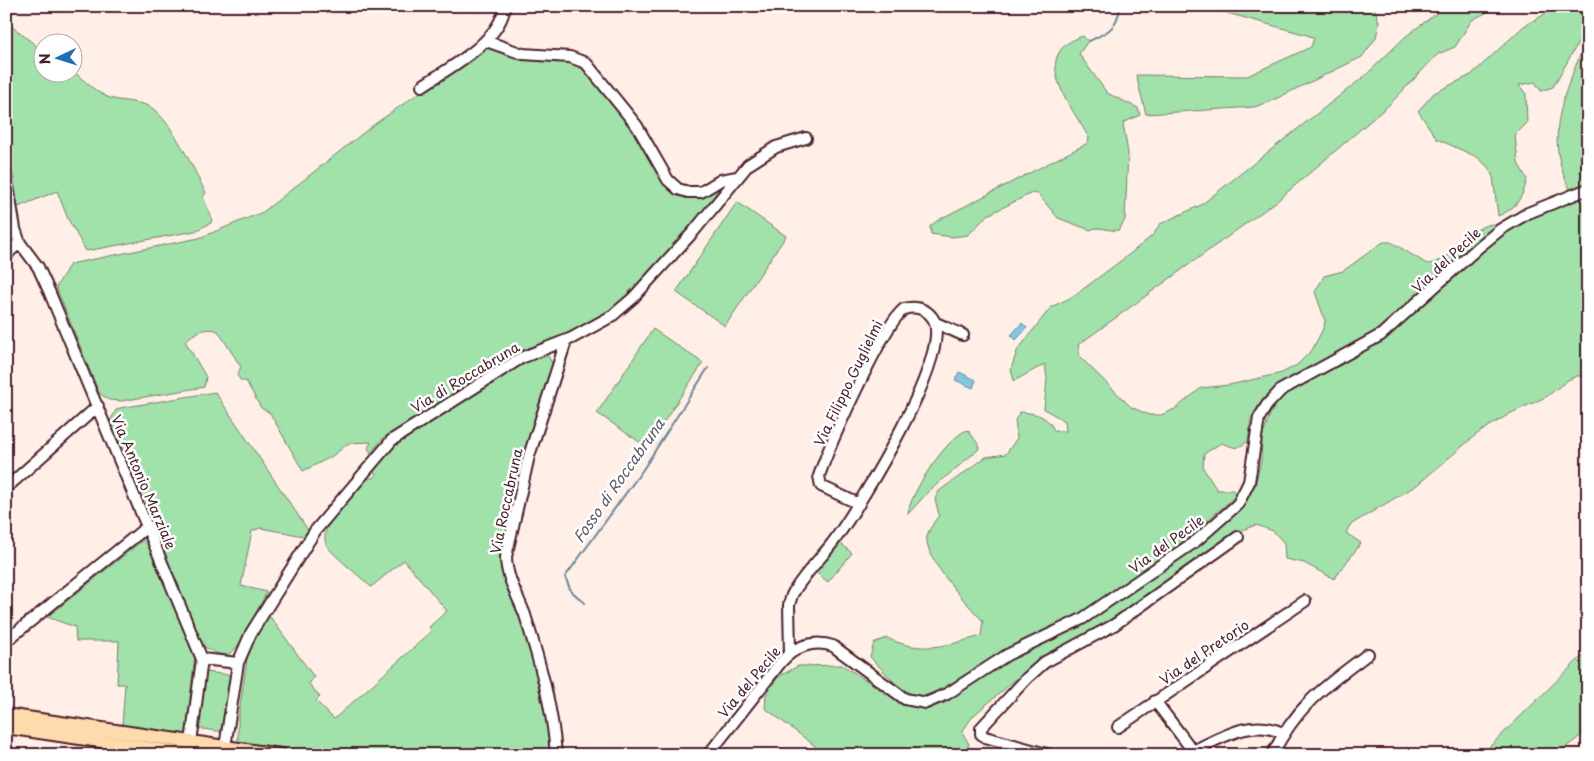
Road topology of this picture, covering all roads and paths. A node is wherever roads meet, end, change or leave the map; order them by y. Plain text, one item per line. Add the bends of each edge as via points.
1 (505, 6) edge
2 (486, 41) junction
3 (422, 86) dead end
4 (806, 138) dead end
5 (6, 174) edge
6 (737, 177) junction
7 (1588, 189) edge
8 (20, 243) junction
9 (6, 257) edge
10 (936, 323) junction
11 (963, 335) dead end
12 (566, 341) junction
13 (98, 406) junction
14 (6, 488) edge
15 (859, 504) junction
16 (148, 526) junction
17 (1238, 537) dead end
18 (1305, 601) dead end
19 (6, 642) edge
20 (790, 653) junction
21 (1368, 654) dead end
22 (202, 659) junction
23 (238, 662) junction
24 (1155, 701) junction
25 (6, 715) edge
26 (6, 726) edge
27 (1118, 727) dead end
28 (1283, 733) junction
29 (225, 747) junction
30 (193, 748) edge
31 (1189, 753) edge
32 (280, 755) edge
33 (556, 755) edge
34 (708, 755) edge
35 (1050, 755) edge
36 (1272, 755) edge

1 - 2 street via 501,20
2 - 3 street
2 - 6 street via 523,54 570,58 586,63 637,126 668,180 678,189 701,192 721,180
4 - 6 street, Via di Roccabruna via 766,152
5 - 8 street
6 - 12 street, Via di Roccabruna via 694,231 633,298 608,319
7 - 20 street, Via del Pecile via 1537,209 1501,229 1381,335 1278,393 1260,418 1249,482 1238,504 1196,541 1082,619 1002,658 947,694 922,703 901,696 829,645 808,644
8 - 9 street
8 - 13 street, Via Antonio Marziale via 38,267
10 - 11 street
10 - 15 street via 936,344 924,380
10 - 15 street, Via Filippo Guglielmi via 921,308 906,308 898,314 857,390 827,456 819,476 820,484
12 - 23 street, Via di Roccabruna via 521,358 392,440 308,541 254,628
12 - 33 street, Via Roccabruna via 528,460 506,560 544,682
13 - 14 street
13 - 16 street, Via Antonio Marziale
15 - 20 street via 792,595 789,607
16 - 19 street
16 - 22 street, Via Antonio Marziale
17 - 35 street via 1114,625 1045,662 984,723 981,732 985,737
18 - 24 street, Via del Pretorio
20 - 34 street, Via del Pecile
21 - 28 street via 1311,698
22 - 23 street
22 - 30 street, Via Antonio Marziale
23 - 29 street, Via di Roccabruna
24 - 27 street, Via del Pretorio
24 - 31 street
25 - 30 main road
26 - 30 main road
28 - 31 street via 1266,727 1252,727
28 - 36 street
29 - 30 main road
29 - 32 main road

